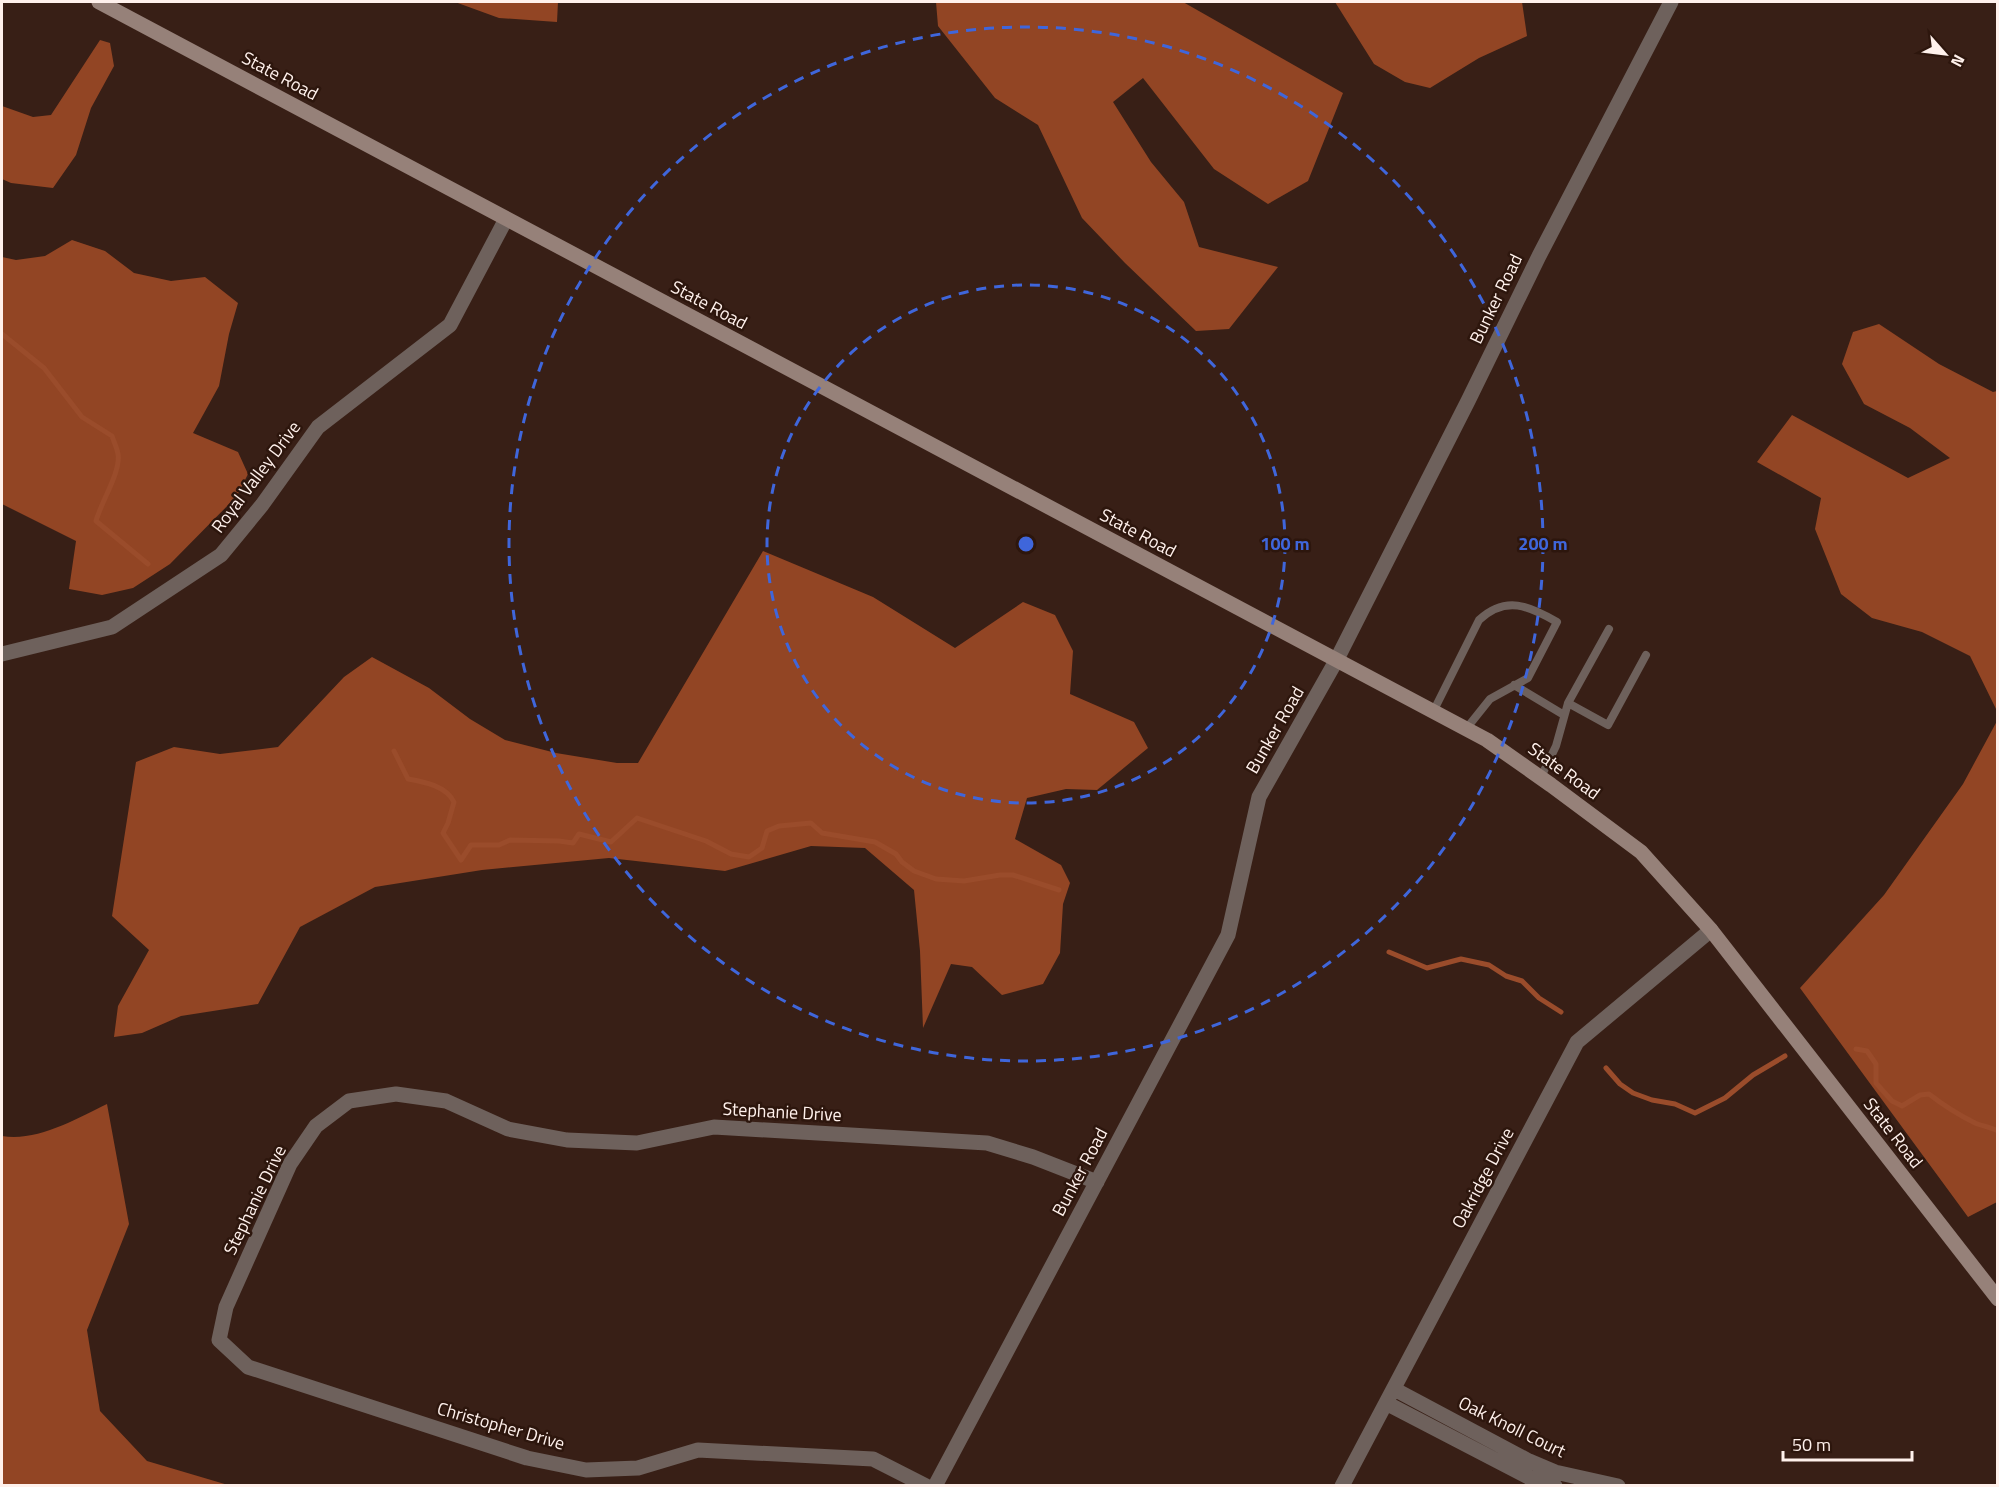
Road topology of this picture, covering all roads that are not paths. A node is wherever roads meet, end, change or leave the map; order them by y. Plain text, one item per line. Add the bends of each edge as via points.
1 (99, 2) edge
2 (1671, 2) edge
3 (506, 219) junction
4 (1609, 629) dead end
5 (2, 654) edge
6 (1646, 655) dead end
7 (1336, 661) junction
8 (1514, 685) junction
9 (1568, 703) junction
10 (1433, 712) junction
11 (1564, 715) junction
12 (1466, 729) junction
13 (1541, 777) junction
14 (1711, 930) junction
15 (1097, 1182) junction
16 (1998, 1299) edge
17 (219, 1340) joint
18 (1394, 1389) junction
19 (1386, 1403) junction
20 (926, 1485) edge
21 (935, 1485) edge
22 (1342, 1485) edge
23 (1555, 1485) edge
24 (1618, 1485) edge

1 - 3 main road, State Road
2 - 7 street, Bunker Road via 1539,255
3 - 5 street, Royal Valley Drive via 450,325 318,427 221,555 112,627
3 - 7 main road, State Road
4 - 9 lane
6 - 9 lane via 1608,725
7 - 10 main road, State Road
7 - 15 street, Bunker Road via 1259,797 1228,935
8 - 10 lane via 1528,678 1557,622 1517,604 1491,609 1479,620
8 - 11 lane
8 - 12 lane via 1490,699
9 - 11 lane
10 - 12 main road, State Road
11 - 13 lane via 1556,746
12 - 13 main road, State Road
13 - 14 main road, State Road via 1641,852
14 - 16 main road, State Road
14 - 18 street, Oakridge Drive via 1577,1042
15 - 17 street, Stephanie Drive via 987,1143 714,1127 637,1143 567,1140 508,1129 446,1101 396,1094 349,1101 316,1126 290,1164 226,1307
15 - 21 street, Bunker Road
17 - 20 street, Christopher Drive via 248,1367 526,1458 586,1470 638,1468 699,1450 873,1459
18 - 19 street, Oakridge Drive
18 - 24 street, Oak Knoll Court via 1529,1461 1555,1472
19 - 22 street, Oakridge Drive
19 - 23 street, Oak Knoll Court via 1530,1478

